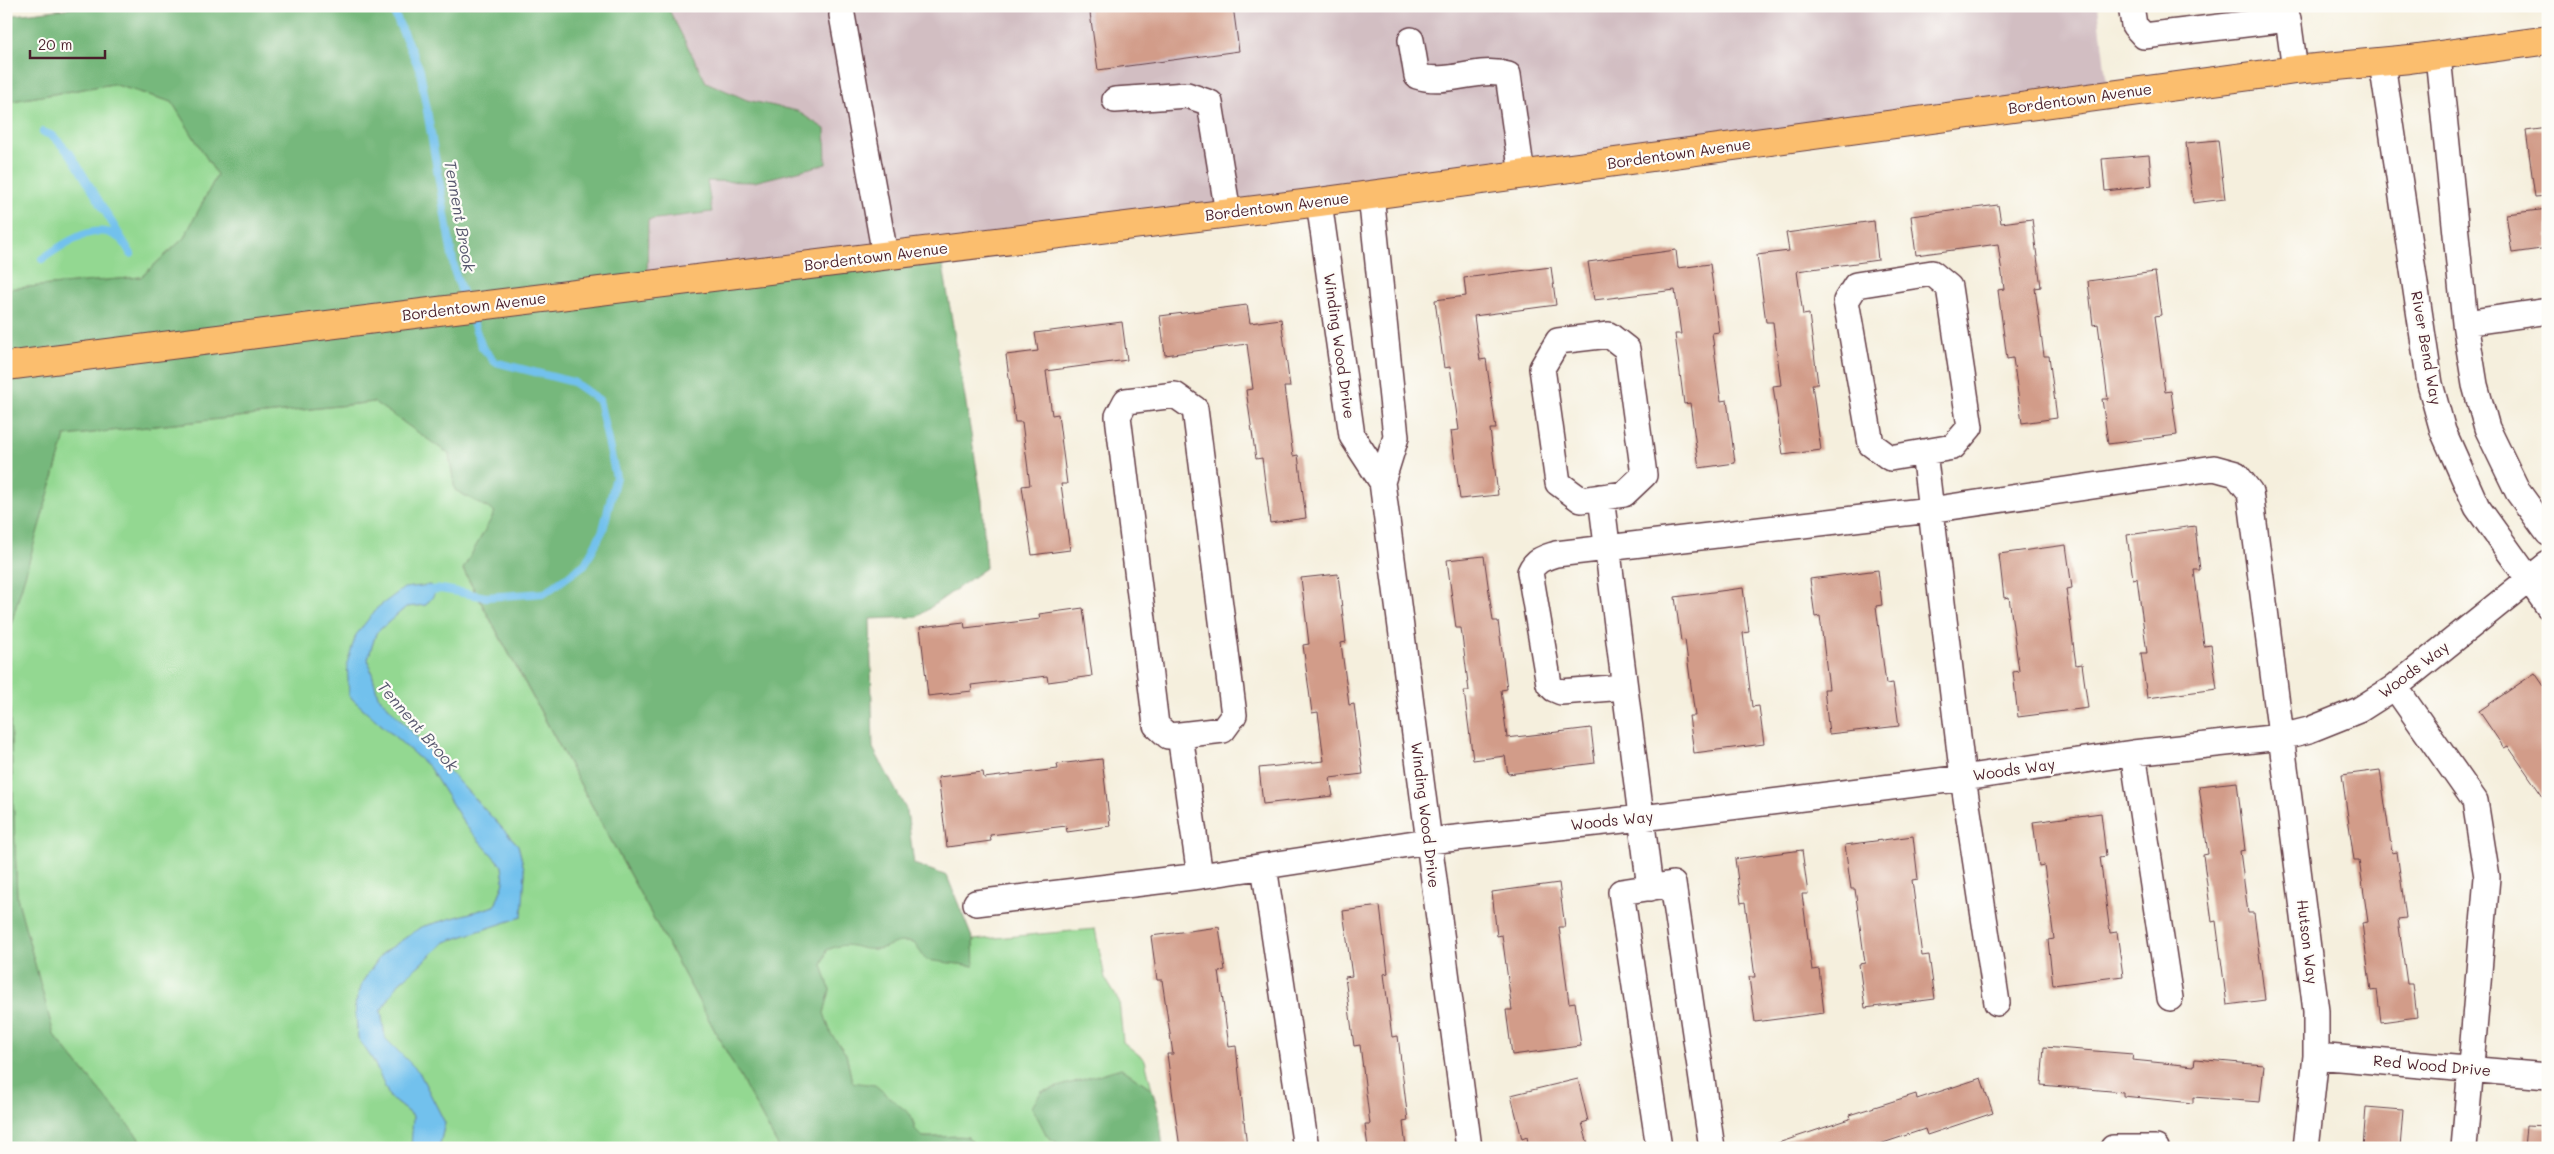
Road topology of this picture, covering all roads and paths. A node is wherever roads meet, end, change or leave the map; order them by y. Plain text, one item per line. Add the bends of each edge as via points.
1 (2131, 6) edge
2 (2292, 13) edge
3 (842, 15) dead end
4 (1411, 40) dead end
5 (2548, 40) edge
6 (2438, 56) junction
7 (2382, 63) junction
8 (2295, 70) junction
9 (1115, 100) dead end
10 (1522, 175) junction
11 (1371, 195) junction
12 (1319, 202) junction
13 (1228, 213) junction
14 (885, 255) junction
15 (2548, 312) edge
16 (2465, 323) junction
17 (6, 366) edge
18 (1924, 452) junction
19 (1382, 482) junction
20 (1601, 497) junction
21 (1930, 510) junction
22 (2548, 532) edge
23 (1607, 548) junction
24 (2548, 564) edge
25 (2528, 580) junction
26 (2548, 606) edge
27 (1624, 687) junction
28 (2396, 687) junction
29 (1180, 735) junction
30 (2281, 737) junction
31 (2133, 753) junction
32 (1963, 778) junction
33 (1642, 818) junction
34 (1428, 841) junction
35 (1264, 866) junction
36 (1200, 876) junction
37 (1650, 888) junction
38 (976, 904) dead end
39 (2170, 998) dead end
40 (1998, 1003) dead end
41 (2316, 1056) junction
42 (2472, 1069) junction
43 (2548, 1076) edge
44 (1306, 1148) edge
45 (1469, 1148) edge
46 (1658, 1148) edge
47 (1712, 1148) edge
48 (2113, 1148) edge
49 (2156, 1148) edge
50 (2306, 1148) edge
51 (2464, 1148) edge

1 - 2 street via 2134,26 2144,36
2 - 8 street
3 - 14 street
4 - 10 street via 1417,76 1432,80 1495,71 1508,75
5 - 6 main road, Bordentown Avenue
6 - 7 main road, Bordentown Avenue
6 - 16 street
7 - 8 main road, Bordentown Avenue
7 - 25 street, River Bend Way via 2430,384 2443,432 2477,507
8 - 10 main road, Bordentown Avenue
9 - 13 street via 1187,95 1210,103
10 - 11 main road, Bordentown Avenue
11 - 12 main road, Bordentown Avenue
11 - 19 street, Winding Wood Drive via 1396,437
12 - 13 main road, Bordentown Avenue
12 - 19 street, Winding Wood Drive via 1352,436
13 - 14 main road, Bordentown Avenue
14 - 17 main road, Bordentown Avenue
15 - 16 street
16 - 22 street via 2475,385 2487,428 2518,492
18 - 18 street via 1953,448 1970,427 1949,287 1932,273 1856,285 1846,301 1870,444 1890,458
18 - 21 street
19 - 34 street, Winding Wood Drive
20 - 20 street via 1624,494 1644,475 1627,349 1609,335 1558,341 1542,368 1558,483 1581,500
20 - 23 street
21 - 23 street, Hutson Way
21 - 30 street, Hutson Way via 2214,468 2236,474 2250,492
21 - 32 street
23 - 27 street
23 - 27 street, Hutson Way via 1556,554 1540,559 1530,572 1549,684 1561,692
24 - 25 street, Woods Way
25 - 26 street, River Bend Way
25 - 28 street, Woods Way
27 - 33 street
28 - 30 street, Woods Way via 2359,710 2309,730
28 - 42 street via 2475,801 2487,877
29 - 29 street via 1168,736 1156,726 1118,416 1126,401 1175,395 1195,409 1234,715 1223,730
29 - 36 street
30 - 31 street, Woods Way
30 - 41 street, Hutson Way via 2316,1010
31 - 32 street, Woods Way
31 - 39 street
32 - 33 street, Woods Way
32 - 40 street
33 - 34 street, Woods Way
33 - 37 street
34 - 35 street, Woods Way
34 - 45 street, Winding Wood Drive
35 - 36 street, Woods Way
35 - 44 street
36 - 38 street, Woods Way
37 - 46 street via 1621,892
37 - 47 street via 1673,884
41 - 42 street, Red Wood Drive
41 - 50 street, Hutson Way
42 - 43 street, Red Wood Drive
42 - 51 street
48 - 49 street

